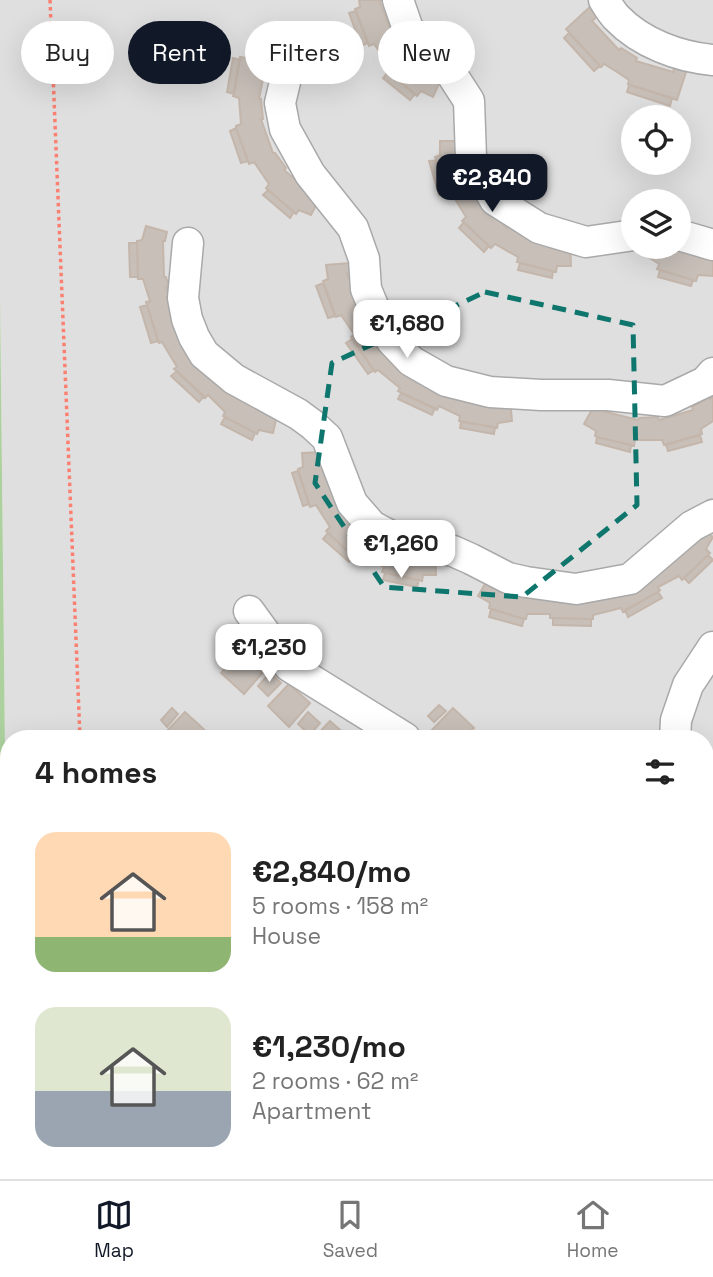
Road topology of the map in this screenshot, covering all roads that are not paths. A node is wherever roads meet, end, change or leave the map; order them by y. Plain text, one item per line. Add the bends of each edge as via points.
1 (398, 0) edge
2 (604, 0) edge
3 (713, 60) edge
4 (285, 84) edge
5 (621, 236) edge
6 (691, 239) edge
7 (188, 243) dead end
8 (713, 245) edge
9 (713, 373) edge
10 (713, 515) edge
11 (249, 611) dead end
12 (713, 647) edge
13 (392, 730) edge
14 (675, 730) edge

1 - 5 street via 408,29 449,71 469,101 471,158 495,200 539,228 586,242
2 - 3 street via 636,34 663,48
4 - 9 street via 280,103 285,129 310,174 354,228 364,259 366,289 376,313 391,341 411,361 446,380 490,392 665,401 705,382
6 - 8 street
7 - 10 street via 183,298 191,328 205,354 234,379 298,414 327,438 352,503 372,526 387,534 453,551 508,578 576,589 630,579 692,526
11 - 13 street via 289,666
12 - 14 street via 688,685

